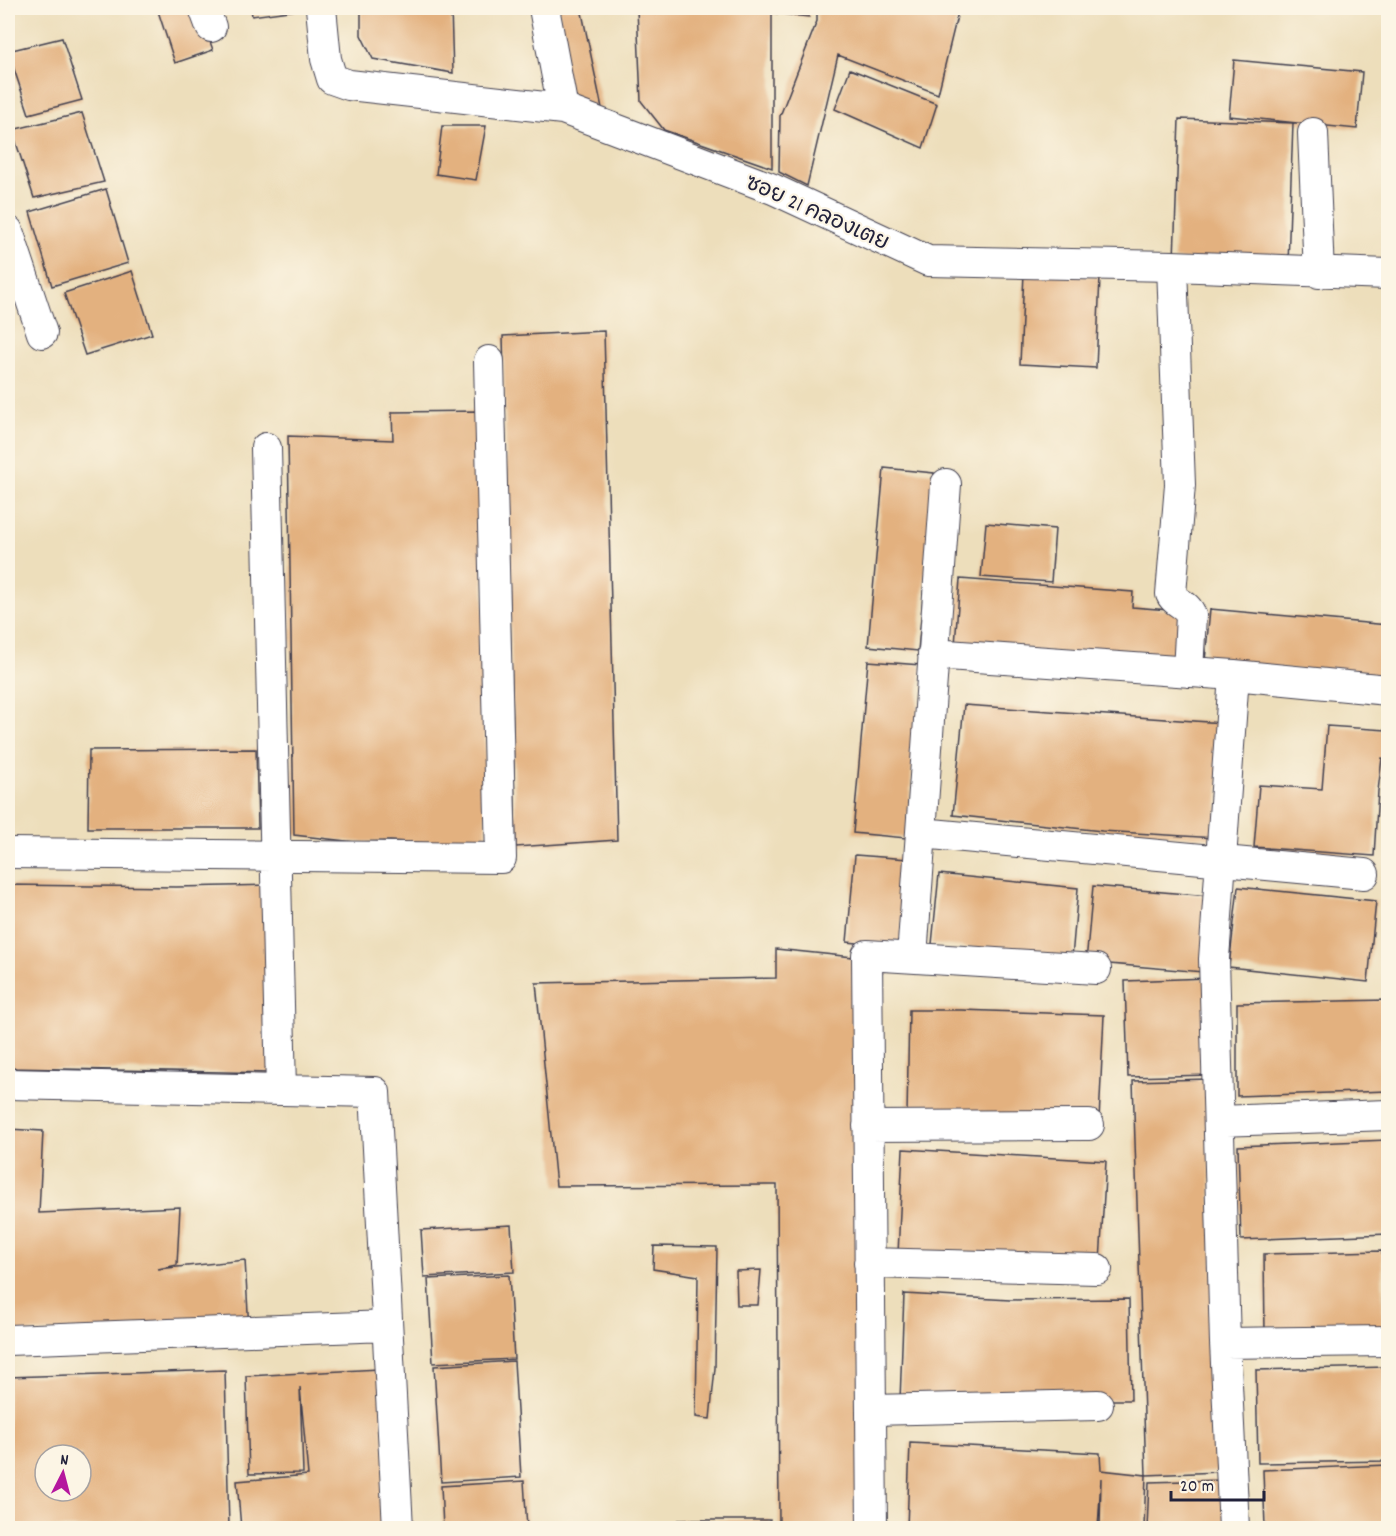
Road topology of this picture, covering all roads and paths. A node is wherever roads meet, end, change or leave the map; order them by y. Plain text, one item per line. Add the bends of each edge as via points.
1 (321, 8) edge
2 (544, 8) edge
3 (563, 109) junction
4 (1313, 133) dead end
5 (8, 231) edge
6 (1172, 266) junction
7 (1319, 273) junction
8 (1389, 274) edge
9 (42, 333) dead end
10 (489, 361) dead end
11 (266, 447) dead end
12 (946, 484) dead end
13 (933, 654) junction
14 (1188, 672) junction
15 (1234, 675) junction
16 (1389, 690) edge
17 (921, 832) junction
18 (8, 853) edge
19 (276, 856) junction
20 (1221, 861) junction
21 (1364, 874) dead end
22 (912, 957) junction
23 (1096, 969) dead end
24 (8, 1084) edge
25 (281, 1090) junction
26 (1389, 1115) edge
27 (1219, 1121) junction
28 (1089, 1125) dead end
29 (868, 1126) junction
30 (869, 1263) junction
31 (1098, 1269) dead end
32 (387, 1326) junction
33 (8, 1340) edge
34 (1389, 1341) edge
35 (1225, 1343) junction
36 (1098, 1405) dead end
37 (871, 1410) junction
38 (398, 1528) edge
39 (872, 1528) edge
40 (1234, 1528) edge

1 - 3 street, ซอย 21 คลองเตย via 332,78 349,86
2 - 3 street
3 - 6 street, ซอย 21 คลองเตย via 773,189 928,261
4 - 7 street
5 - 9 street
6 - 7 street, ซอย 21 คลองเตย
6 - 14 street via 1180,485 1171,594 1189,608 1191,615
7 - 8 street, ซอย 21 คลองเตย
10 - 19 street via 501,858
11 - 19 street
12 - 13 street
13 - 14 street
13 - 17 street
14 - 15 street
15 - 16 street
15 - 20 street
17 - 20 street
17 - 22 street
18 - 19 street
19 - 25 street
20 - 21 street
20 - 27 street via 1214,959
22 - 23 street
22 - 29 street via 867,955
24 - 25 street
25 - 32 street via 375,1092
26 - 27 street
27 - 35 street
28 - 29 street
29 - 30 street
30 - 31 street
30 - 37 street
32 - 33 street
32 - 38 street
34 - 35 street
35 - 40 street
36 - 37 street
37 - 39 street

